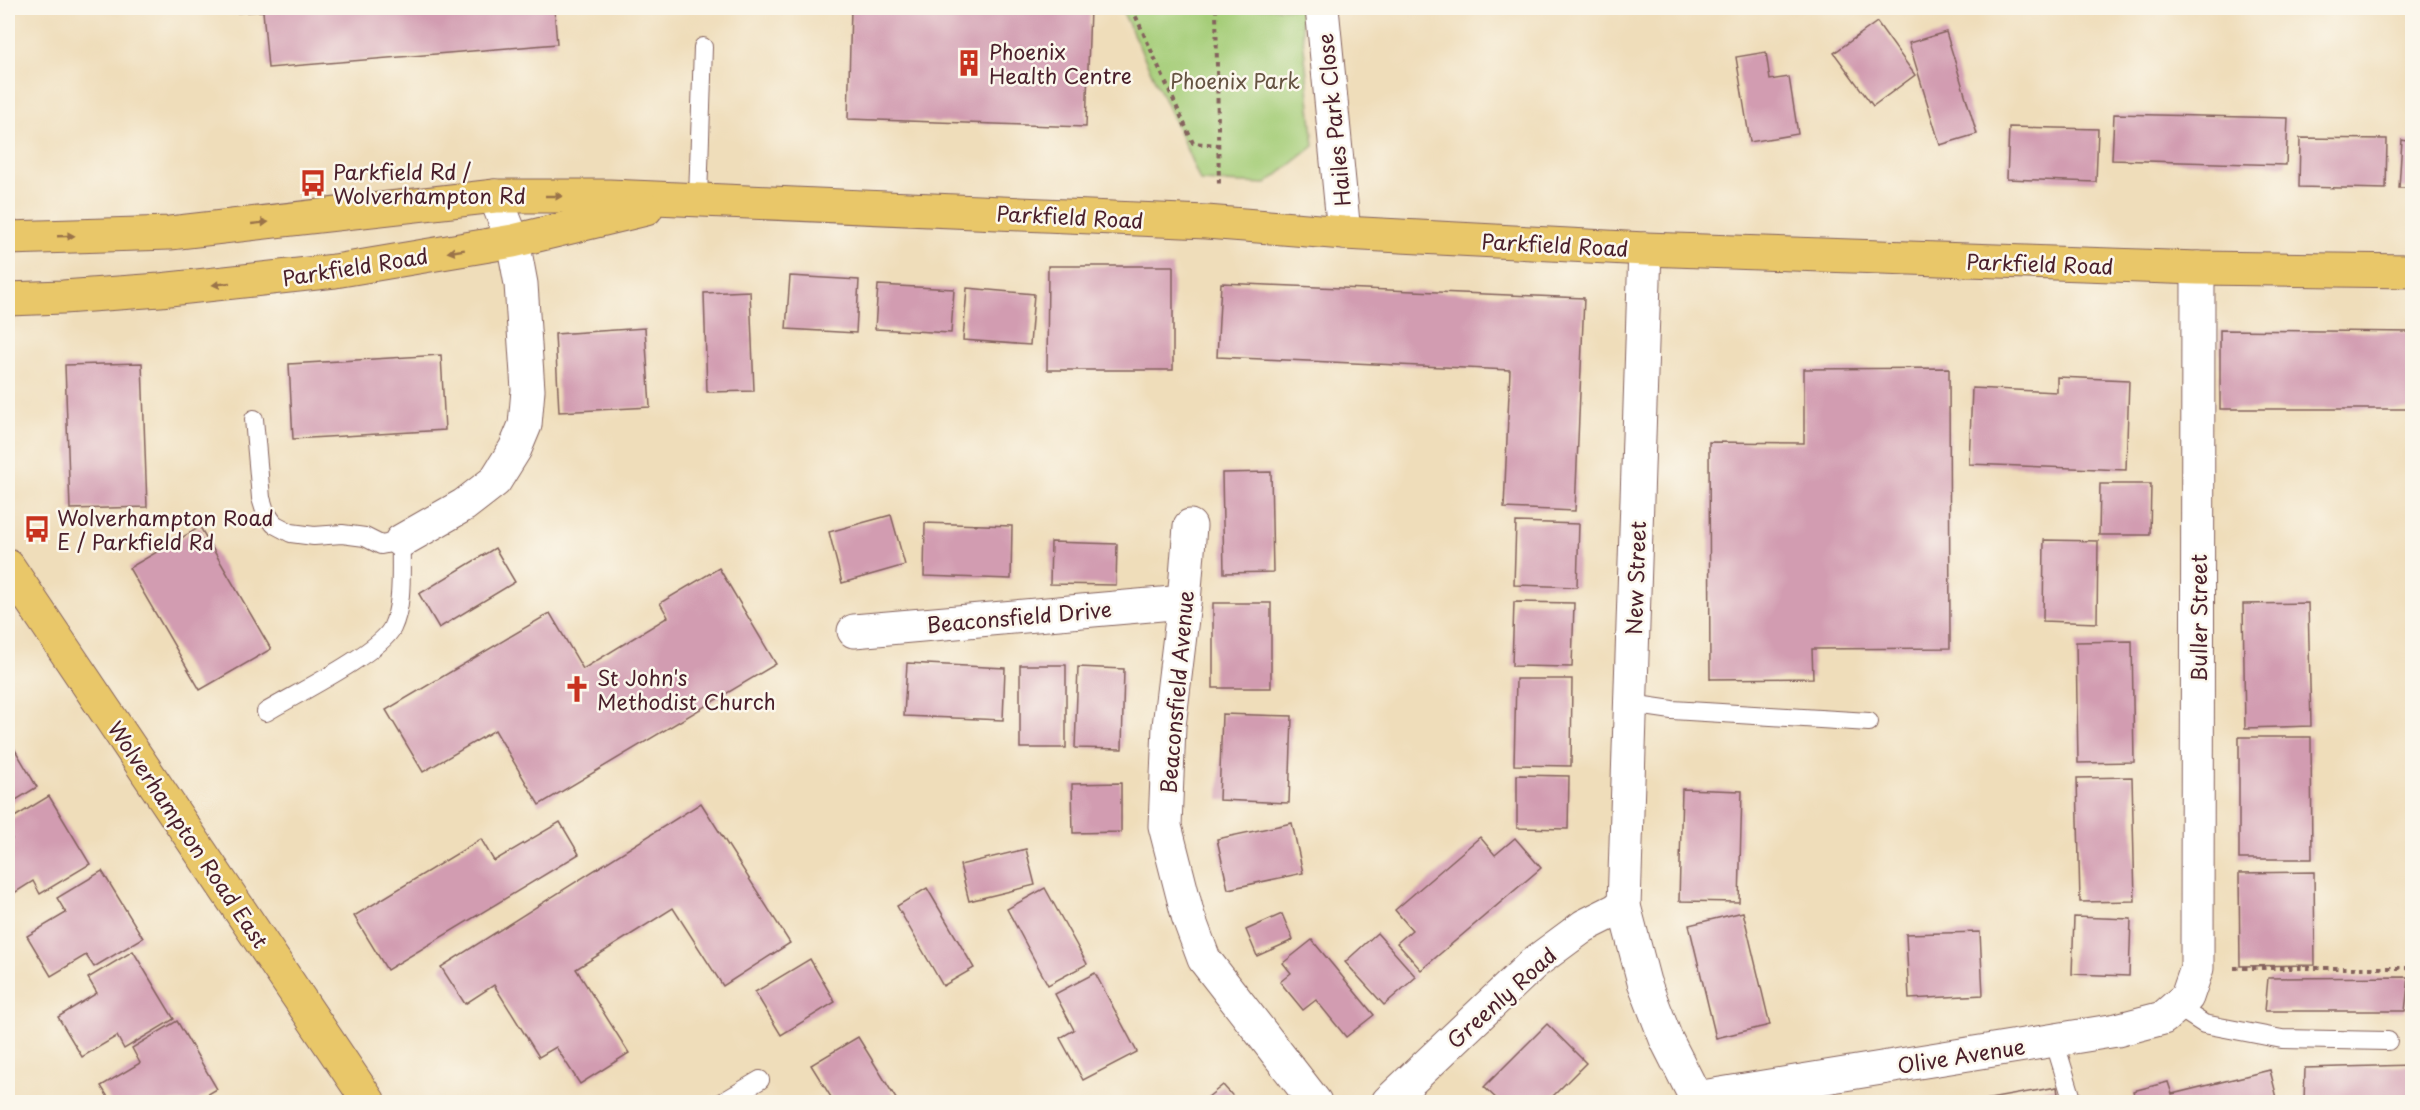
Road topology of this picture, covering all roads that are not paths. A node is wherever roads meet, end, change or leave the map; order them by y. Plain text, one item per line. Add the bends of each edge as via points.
1 (1322, 8) edge
2 (703, 47) dead end
3 (495, 196) junction
4 (698, 198) junction
5 (1344, 233) junction
6 (8, 238) edge
7 (513, 241) junction
8 (1644, 249) junction
9 (2198, 268) junction
10 (2412, 271) edge
11 (63, 297) junction
12 (8, 299) edge
13 (8, 321) edge
14 (254, 419) dead end
15 (1191, 526) dead end
16 (401, 541) junction
17 (8, 566) edge
18 (1184, 602) junction
19 (854, 631) dead end
20 (1631, 704) junction
21 (266, 712) dead end
22 (1869, 722) dead end
23 (1624, 906) junction
24 (2197, 968) joint
25 (2176, 1006) junction
26 (2054, 1040) junction
27 (2388, 1041) dead end
28 (760, 1080) dead end
29 (1697, 1100) edge
30 (369, 1102) edge
31 (723, 1102) edge
32 (1315, 1102) edge
33 (1389, 1102) edge
34 (2073, 1102) edge

1 - 5 street, Hailes Park Close
2 - 4 lane
3 -> 4 main road, Parkfield Road
6 -> 3 main road, Parkfield Road via 170,233
3 - 7 street
4 - 5 main road, Parkfield Road via 1219,223
4 - 7 main road, Parkfield Road
5 - 8 main road, Parkfield Road
7 -> 11 main road, Parkfield Road via 314,273
7 - 16 street via 526,350 525,425 495,481 464,505
8 - 9 main road, Parkfield Road
8 - 20 street, New Street
9 - 10 main road, Parkfield Road
9 - 24 street, Buller Street
11 - 12 main road, Parkfield Road
11 - 13 main road
14 - 16 lane via 261,498 273,524 291,533 365,537 381,545
15 - 18 street, Beaconsfield Avenue
16 - 21 lane via 399,602 386,637 371,651
17 - 30 main road, Wolverhampton Road East
18 - 19 street, Beaconsfield Drive
18 - 32 street, Beaconsfield Avenue via 1169,726 1165,826 1188,916 1204,959
20 - 22 lane
20 - 23 street, New Street
23 - 29 street, New Street via 1644,982 1666,1039
23 - 33 street, Greenly Road via 1584,926 1534,963
24 - 25 street, Olive Avenue via 2187,997
25 - 26 street, Olive Avenue via 2163,1018
25 - 27 lane via 2204,1024 2282,1039
26 - 29 street, Olive Avenue
26 - 34 lane
28 - 31 lane

